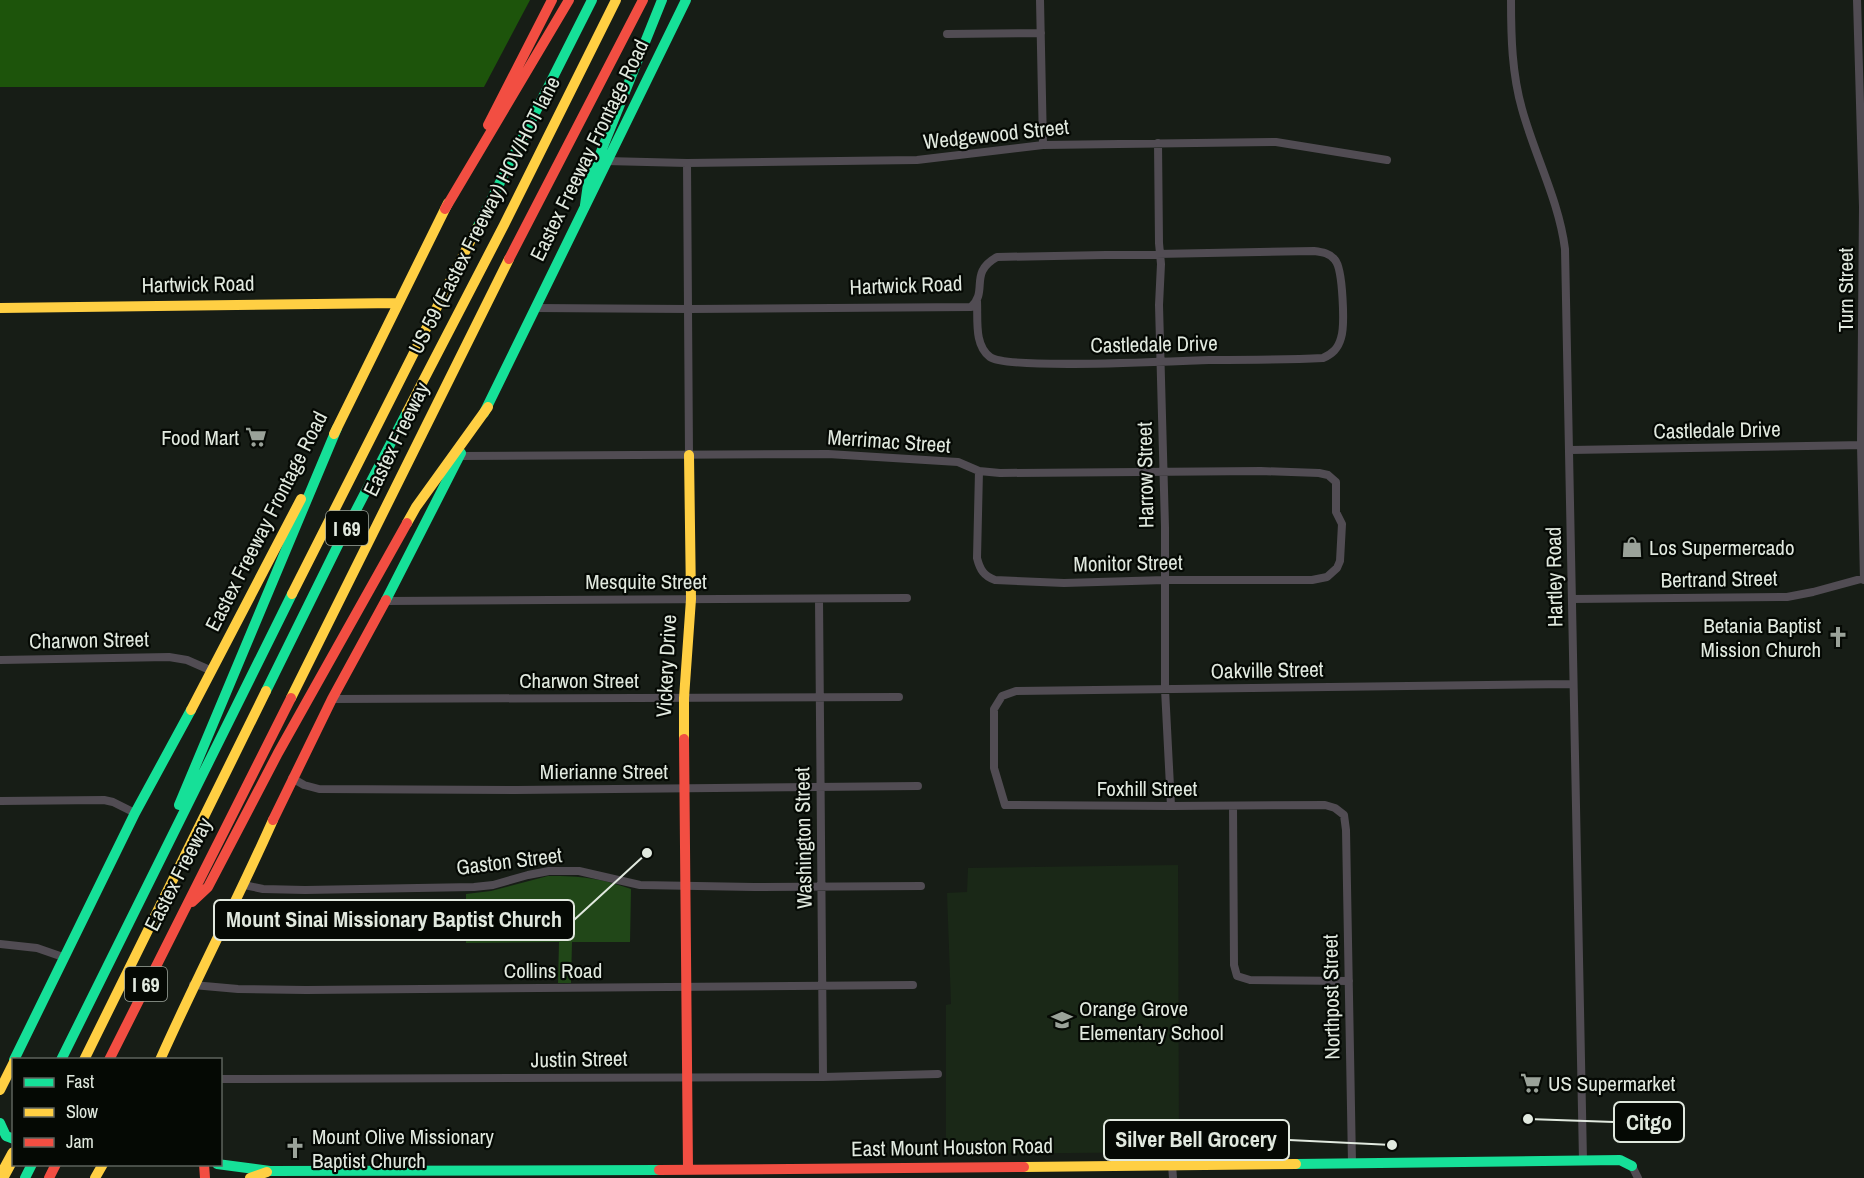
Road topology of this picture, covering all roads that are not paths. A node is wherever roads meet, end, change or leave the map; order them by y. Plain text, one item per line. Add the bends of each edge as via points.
1 (552, 0) edge
2 (569, 0) edge
3 (592, 0) edge
4 (616, 0) edge
5 (643, 0) edge
6 (662, 0) edge
7 (686, 0) edge
8 (1040, 0) edge
9 (1511, 0) edge
10 (1857, 0) edge
11 (1041, 33) junction
12 (947, 34) dead end
13 (1862, 82) edge
14 (1158, 143) junction
15 (1043, 145) junction
16 (1387, 160) dead end
17 (606, 161) junction
18 (687, 164) junction
19 (585, 205) junction
20 (1863, 207) edge
21 (445, 209) junction
22 (1161, 253) junction
23 (977, 302) junction
24 (398, 303) junction
25 (0, 308) edge
26 (535, 308) junction
27 (689, 309) junction
28 (1342, 310) joint
29 (1864, 324) edge
30 (1161, 361) junction
31 (488, 407) junction
32 (337, 428) junction
33 (1863, 445) edge
34 (1570, 450) junction
35 (689, 455) junction
36 (459, 456) junction
37 (979, 471) junction
38 (1163, 473) junction
39 (1341, 529) joint
40 (1864, 578) edge
41 (1165, 580) junction
42 (907, 598) dead end
43 (691, 599) junction
44 (819, 599) junction
45 (1572, 599) junction
46 (386, 601) junction
47 (0, 660) edge
48 (212, 671) junction
49 (1574, 684) junction
50 (1166, 689) junction
51 (899, 697) dead end
52 (684, 698) junction
53 (819, 698) junction
54 (332, 699) junction
55 (994, 733) joint
56 (292, 778) junction
57 (918, 786) dead end
58 (683, 788) junction
59 (820, 788) junction
60 (0, 801) edge
61 (1170, 806) junction
62 (1233, 806) junction
63 (135, 813) junction
64 (1346, 830) joint
65 (172, 834) junction
66 (244, 885) junction
67 (685, 885) junction
68 (821, 886) junction
69 (921, 886) dead end
70 (184, 909) junction
71 (0, 944) edge
72 (63, 957) junction
73 (1349, 981) junction
74 (194, 985) junction
75 (913, 985) dead end
76 (822, 986) junction
77 (686, 988) junction
78 (15, 1058) edge
79 (61, 1058) edge
80 (84, 1058) edge
81 (110, 1058) edge
82 (160, 1058) edge
83 (12, 1064) edge
84 (938, 1074) dead end
85 (687, 1077) junction
86 (823, 1077) junction
87 (222, 1079) edge
88 (0, 1090) edge
89 (0, 1123) edge
90 (12, 1138) edge
91 (12, 1158) edge
92 (1583, 1161) junction
93 (1352, 1163) junction
94 (222, 1165) edge
95 (688, 1170) junction
96 (270, 1171) junction
97 (1173, 1172) edge
98 (1635, 1172) edge
99 (710, 1174) edge
100 (1, 1178) edge
101 (250, 1178) edge

1 - 21 main road, Eastex Freeway Frontage Road
2 - 21 main road
3 - 65 main road, Eastex Freeway / I 69
4 - 80 main road, US 59 (Eastex Freeway) HOV/HOT lane / I 69 via 339,543
5 - 70 main road, Eastex Freeway / I 69 via 543,190
6 - 19 main road via 588,184
7 - 17 main road, Eastex Freeway Frontage Road
8 - 11 street
9 - 34 street, Hartley Road via 1517,90 1560,221 1565,249
10 - 13 street, Turn Street
11 - 12 street
11 - 15 street
13 - 20 street, Turn Street
14 - 15 street, Wedgewood Street
14 - 16 street, Wedgewood Street via 1276,142
14 - 22 street, Harrow Street
15 - 18 street, Wedgewood Street via 917,160
17 - 18 street, Wedgewood Street
17 - 19 main road, Eastex Freeway Frontage Road
18 - 27 street, Vickery Drive
19 - 26 main road, Eastex Freeway Frontage Road
20 - 29 street, Turn Street
21 - 24 main road, Eastex Freeway Frontage Road
22 - 23 street, Hartwick Road via 997,257 986,263 980,274
22 - 28 street, Hartwick Road via 1325,253 1336,260
22 - 30 street, Harrow Street
23 - 27 street, Hartwick Road via 961,308
23 - 30 street, Castledale Drive via 979,340 983,351 997,361
24 - 25 main road, Hartwick Road
24 - 32 main road, Eastex Freeway Frontage Road
26 - 27 street, Hartwick Road
26 - 31 main road, Eastex Freeway Frontage Road
27 - 35 street, Vickery Drive
28 - 30 street, Castledale Drive via 1339,344 1332,355 1323,358
29 - 33 street, Turn Street
30 - 38 street, Harrow Street
31 - 36 main road, Eastex Freeway Frontage Road
31 - 70 main road via 417,507 207,887
32 - 48 main road, Eastex Freeway Frontage Road
32 - 65 main road via 183,792
33 - 34 street, Castledale Drive
33 - 40 street, Turn Street
34 - 45 street, Hartley Road
35 - 36 street, Merrimac Street
35 - 37 street, Merrimac Street via 828,454 958,462
35 - 43 main road, Vickery Drive
36 - 46 main road, Eastex Freeway Frontage Road
37 - 38 street, Merrimac Street
37 - 41 street, Monitor Street via 977,558 989,578 1064,583
38 - 39 street, Merrimac Street via 1303,471 1328,476 1336,482 1336,512
38 - 41 street, Harrow Street
39 - 41 street, Monitor Street via 1340,561 1332,573 1320,579
40 - 45 street, Bertrand Street via 1787,597
41 - 50 street, Harrow Street
42 - 44 street, Mesquite Street
43 - 44 street, Mesquite Street
43 - 46 street, Mesquite Street
43 - 52 main road, Vickery Drive
44 - 53 street, Washington Street
45 - 49 street, Hartley Road
46 - 54 main road, Eastex Freeway Frontage Road
47 - 48 street, Charwon Street via 170,657
48 - 63 main road, Eastex Freeway Frontage Road
49 - 50 street, Oakville Street
49 - 92 street, Hartley Road
50 - 55 street, Oakville Street via 1008,692 994,709
50 - 61 street, Harrow Street
51 - 53 street, Charwon Street
52 - 53 street, Charwon Street
52 - 54 street, Charwon Street
52 - 58 main road, Vickery Drive
53 - 59 street, Washington Street
54 - 56 main road, Eastex Freeway Frontage Road
55 - 61 street, Foxhill Street via 994,768 1005,805
56 - 58 street, Mierianne Street via 319,789
56 - 66 main road, Eastex Freeway Frontage Road
57 - 59 street, Mierianne Street
58 - 59 street, Mierianne Street
58 - 67 main road, Vickery Drive
59 - 68 street, Washington Street
60 - 63 street via 104,800
61 - 62 street, Foxhill Street
62 - 64 street, Foxhill Street via 1325,805 1344,815
62 - 73 street via 1237,976 1250,980
63 - 72 main road, Eastex Freeway Frontage Road
64 - 73 street, Northpost Street
65 - 79 main road, Eastex Freeway / I 69
66 - 67 street, Gaston Street via 284,890 474,887 549,871 579,871 640,885
66 - 74 main road, Eastex Freeway Frontage Road
67 - 68 street, Gaston Street
67 - 77 main road, Vickery Drive
68 - 69 street, Gaston Street
68 - 76 street, Washington Street
70 - 81 main road, Eastex Freeway / I 69
71 - 72 street via 37,948
72 - 78 main road, Eastex Freeway Frontage Road
73 - 93 street, Northpost Street
74 - 77 street, Collins Road via 306,990
74 - 82 main road, Eastex Freeway Frontage Road
75 - 76 street, Collins Road
76 - 77 street, Collins Road
76 - 86 street, Washington Street
77 - 85 main road, Vickery Drive
83 - 88 main road, Eastex Freeway Frontage Road
84 - 86 street, Justin Street
85 - 86 street, Justin Street
85 - 87 street, Justin Street
85 - 95 main road, Vickery Drive
89 - 90 main road via 6,1136
91 - 100 main road, bridge
92 - 93 main road, East Mount Houston Road
92 - 98 main road, East Mount Houston Road via 1620,1160
93 - 97 main road, East Mount Houston Road
94 - 96 main road, East Mount Houston Road
95 - 96 main road, East Mount Houston Road
95 - 99 main road, East Mount Houston Road
96 - 101 main road, East Mount Houston Road
97 - 99 main road, East Mount Houston Road

